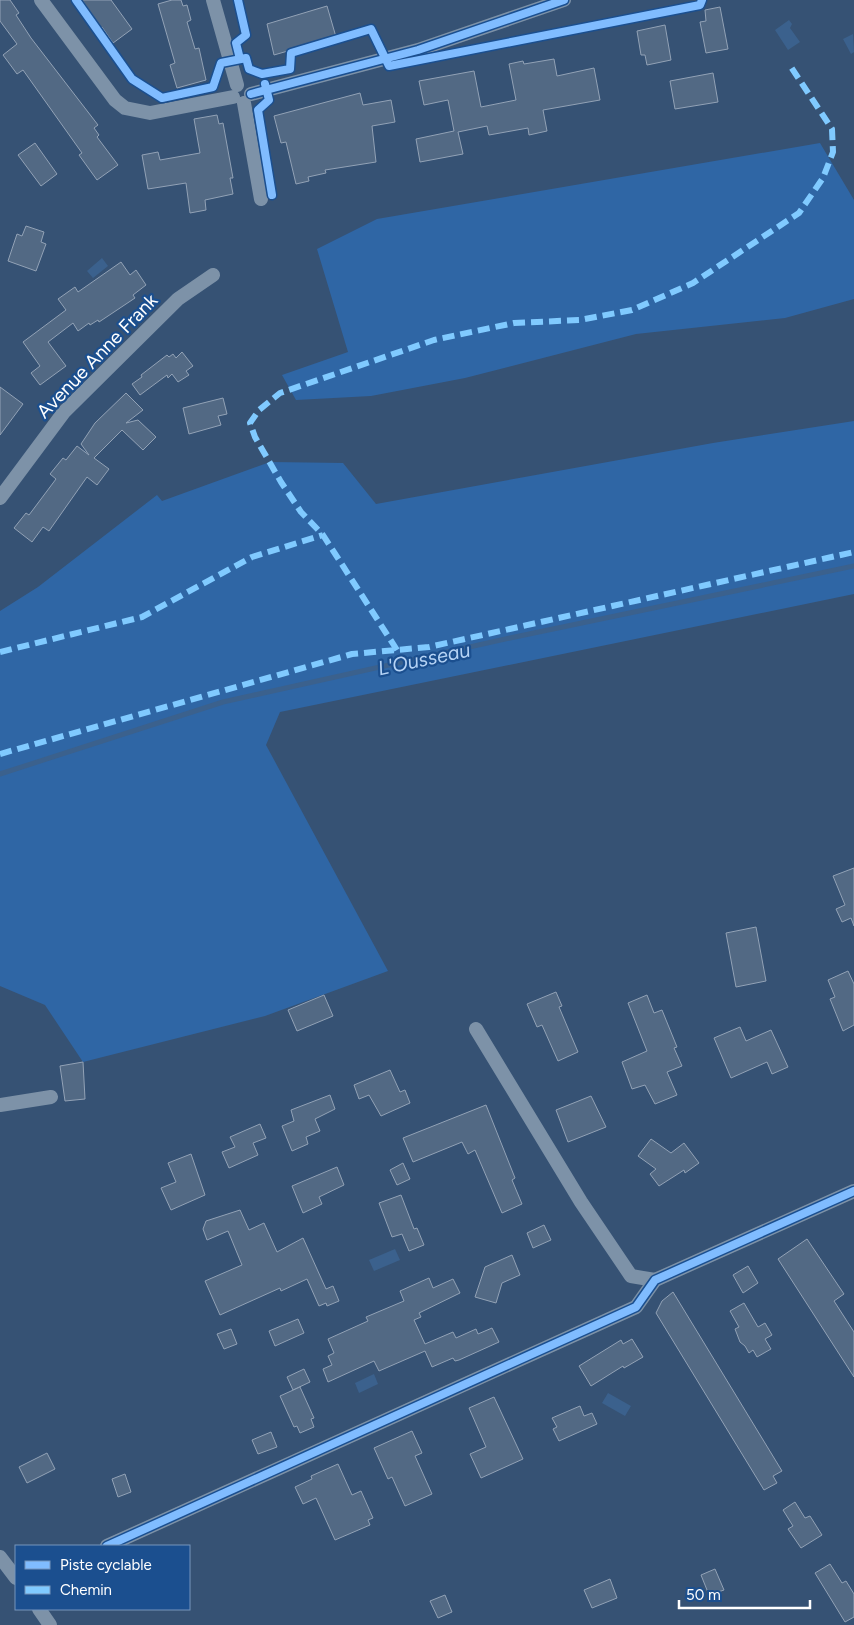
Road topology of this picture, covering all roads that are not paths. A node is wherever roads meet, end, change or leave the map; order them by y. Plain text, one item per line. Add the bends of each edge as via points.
1 (41, 0) edge
2 (213, 0) edge
3 (564, 0) edge
4 (242, 95) junction
5 (261, 199) dead end
6 (213, 275) dead end
7 (0, 498) edge
8 (476, 1029) dead end
9 (51, 1097) dead end
10 (0, 1105) edge
11 (854, 1191) edge
12 (655, 1280) junction
13 (109, 1545) edge
14 (0, 1557) edge
15 (15, 1577) edge

1 - 4 street via 115,100 125,108 150,113
2 - 4 street
3 - 4 street via 418,50
4 - 5 street
6 - 7 street, Avenue Anne Frank via 178,299 64,412
8 - 12 street via 581,1202 631,1276
9 - 10 street
11 - 12 street
12 - 13 street via 636,1307
14 - 15 street

